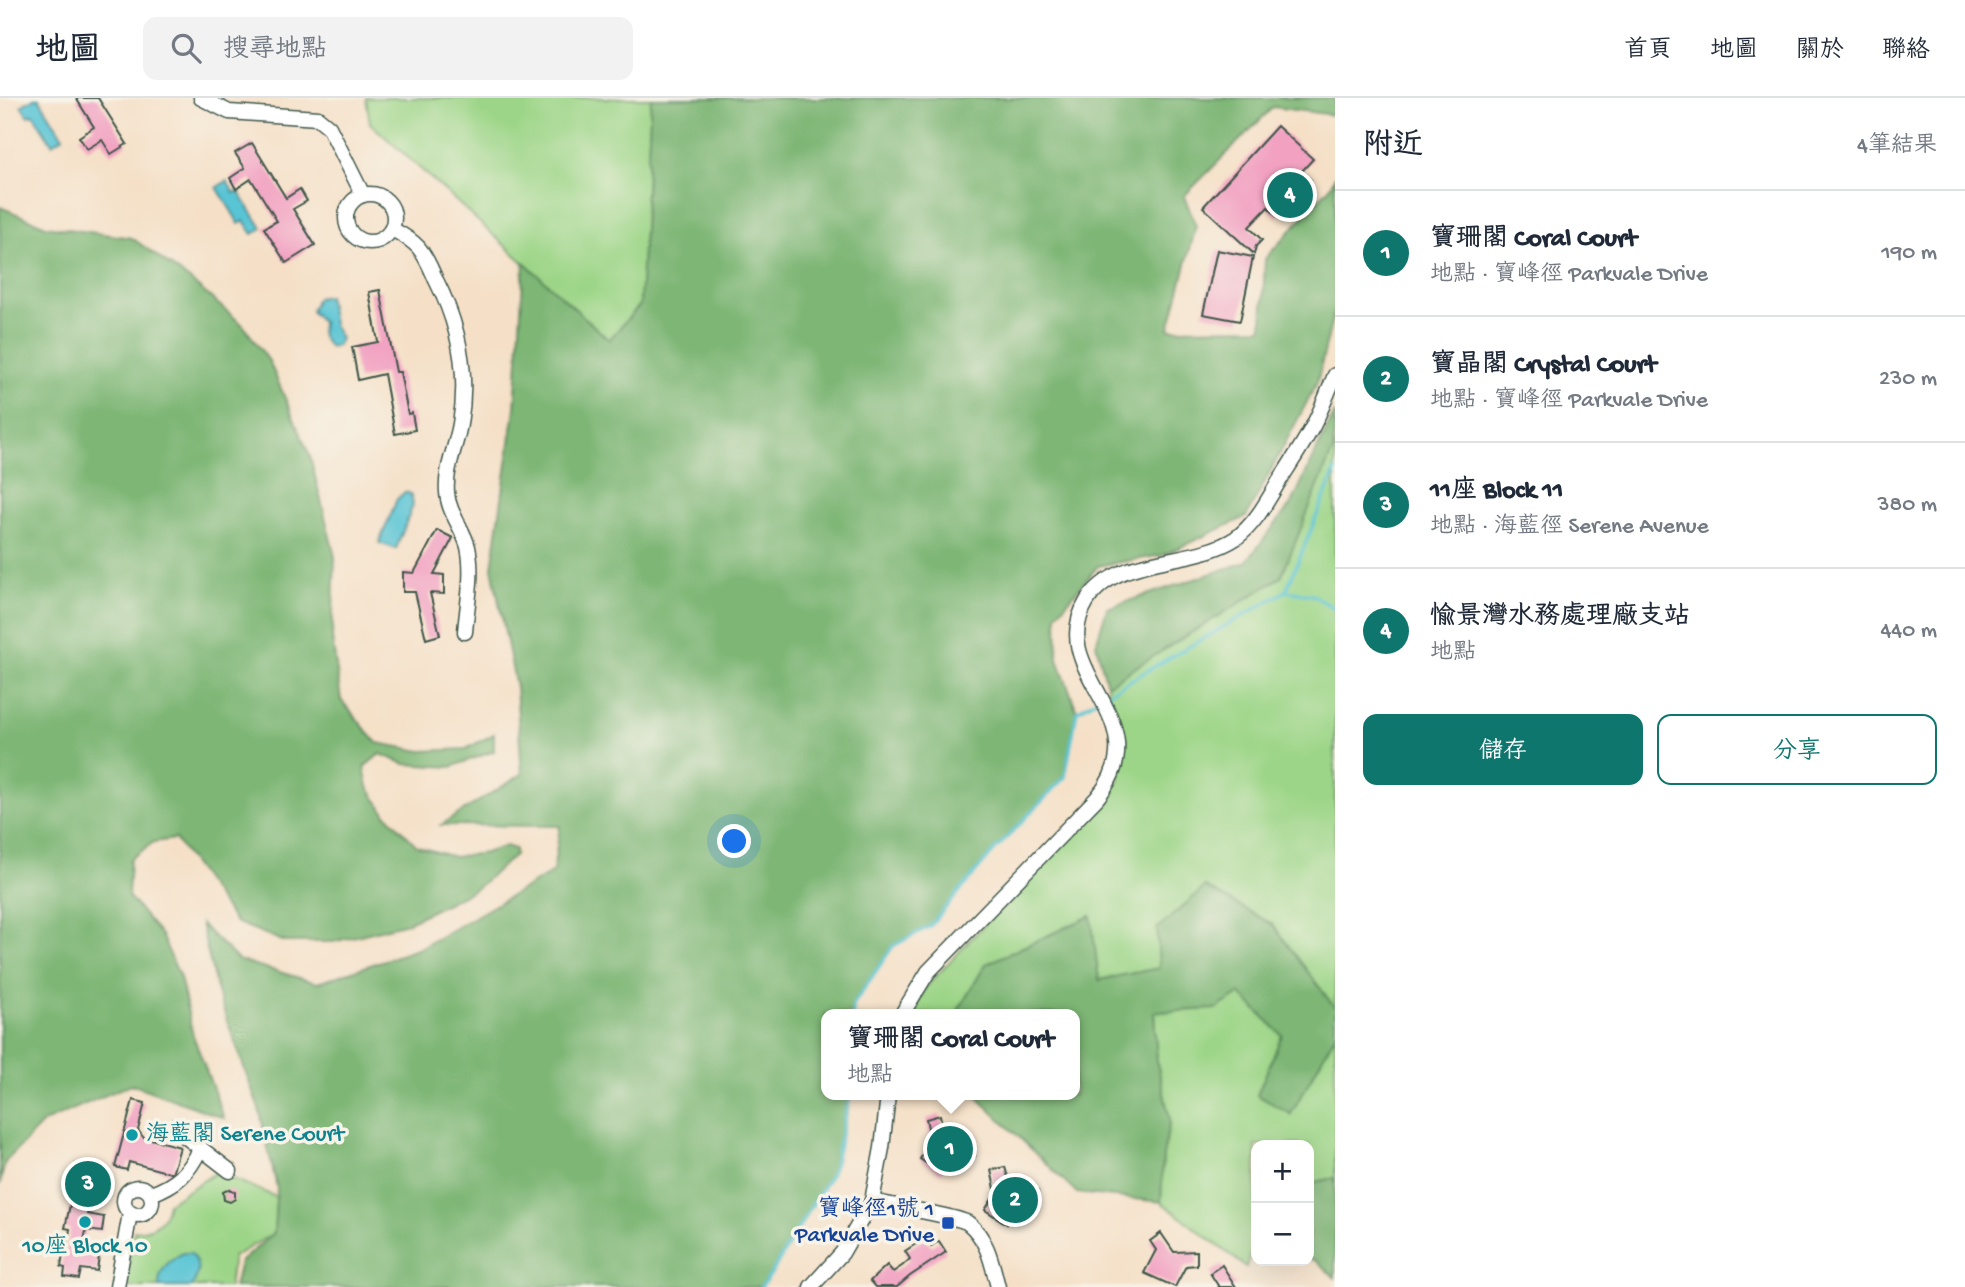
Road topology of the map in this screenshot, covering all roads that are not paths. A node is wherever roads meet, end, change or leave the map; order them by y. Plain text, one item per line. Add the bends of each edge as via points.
1 (201, 98) edge
2 (363, 195) junction
3 (391, 229) junction
4 (1335, 375) edge
5 (465, 632) dead end
6 (905, 1009) edge
7 (887, 1100) edge
8 (173, 1127) dead end
9 (200, 1149) junction
10 (230, 1171) dead end
11 (151, 1194) junction
12 (872, 1201) junction
13 (130, 1213) junction
14 (117, 1287) edge
15 (811, 1287) edge
16 (998, 1287) edge

1 - 2 street via 229,112 318,118 329,127
2 - 3 street via 386,200 394,213
2 - 3 street via 348,210 350,232 369,242 382,239
3 - 5 street via 419,248 456,327 464,375 460,424 446,491 468,548
4 - 6 street via 1313,425 1260,512 1241,534 1219,547 1121,573 1091,595 1082,612 1079,650 1116,729 1116,768 1097,798 928,972
7 - 12 street
8 - 9 street
9 - 10 street
9 - 11 street via 182,1179
11 - 13 street via 148,1212
11 - 13 street via 139,1186 130,1188 124,1201
12 - 15 street via 842,1253
12 - 16 street via 967,1222 990,1254
13 - 14 street

